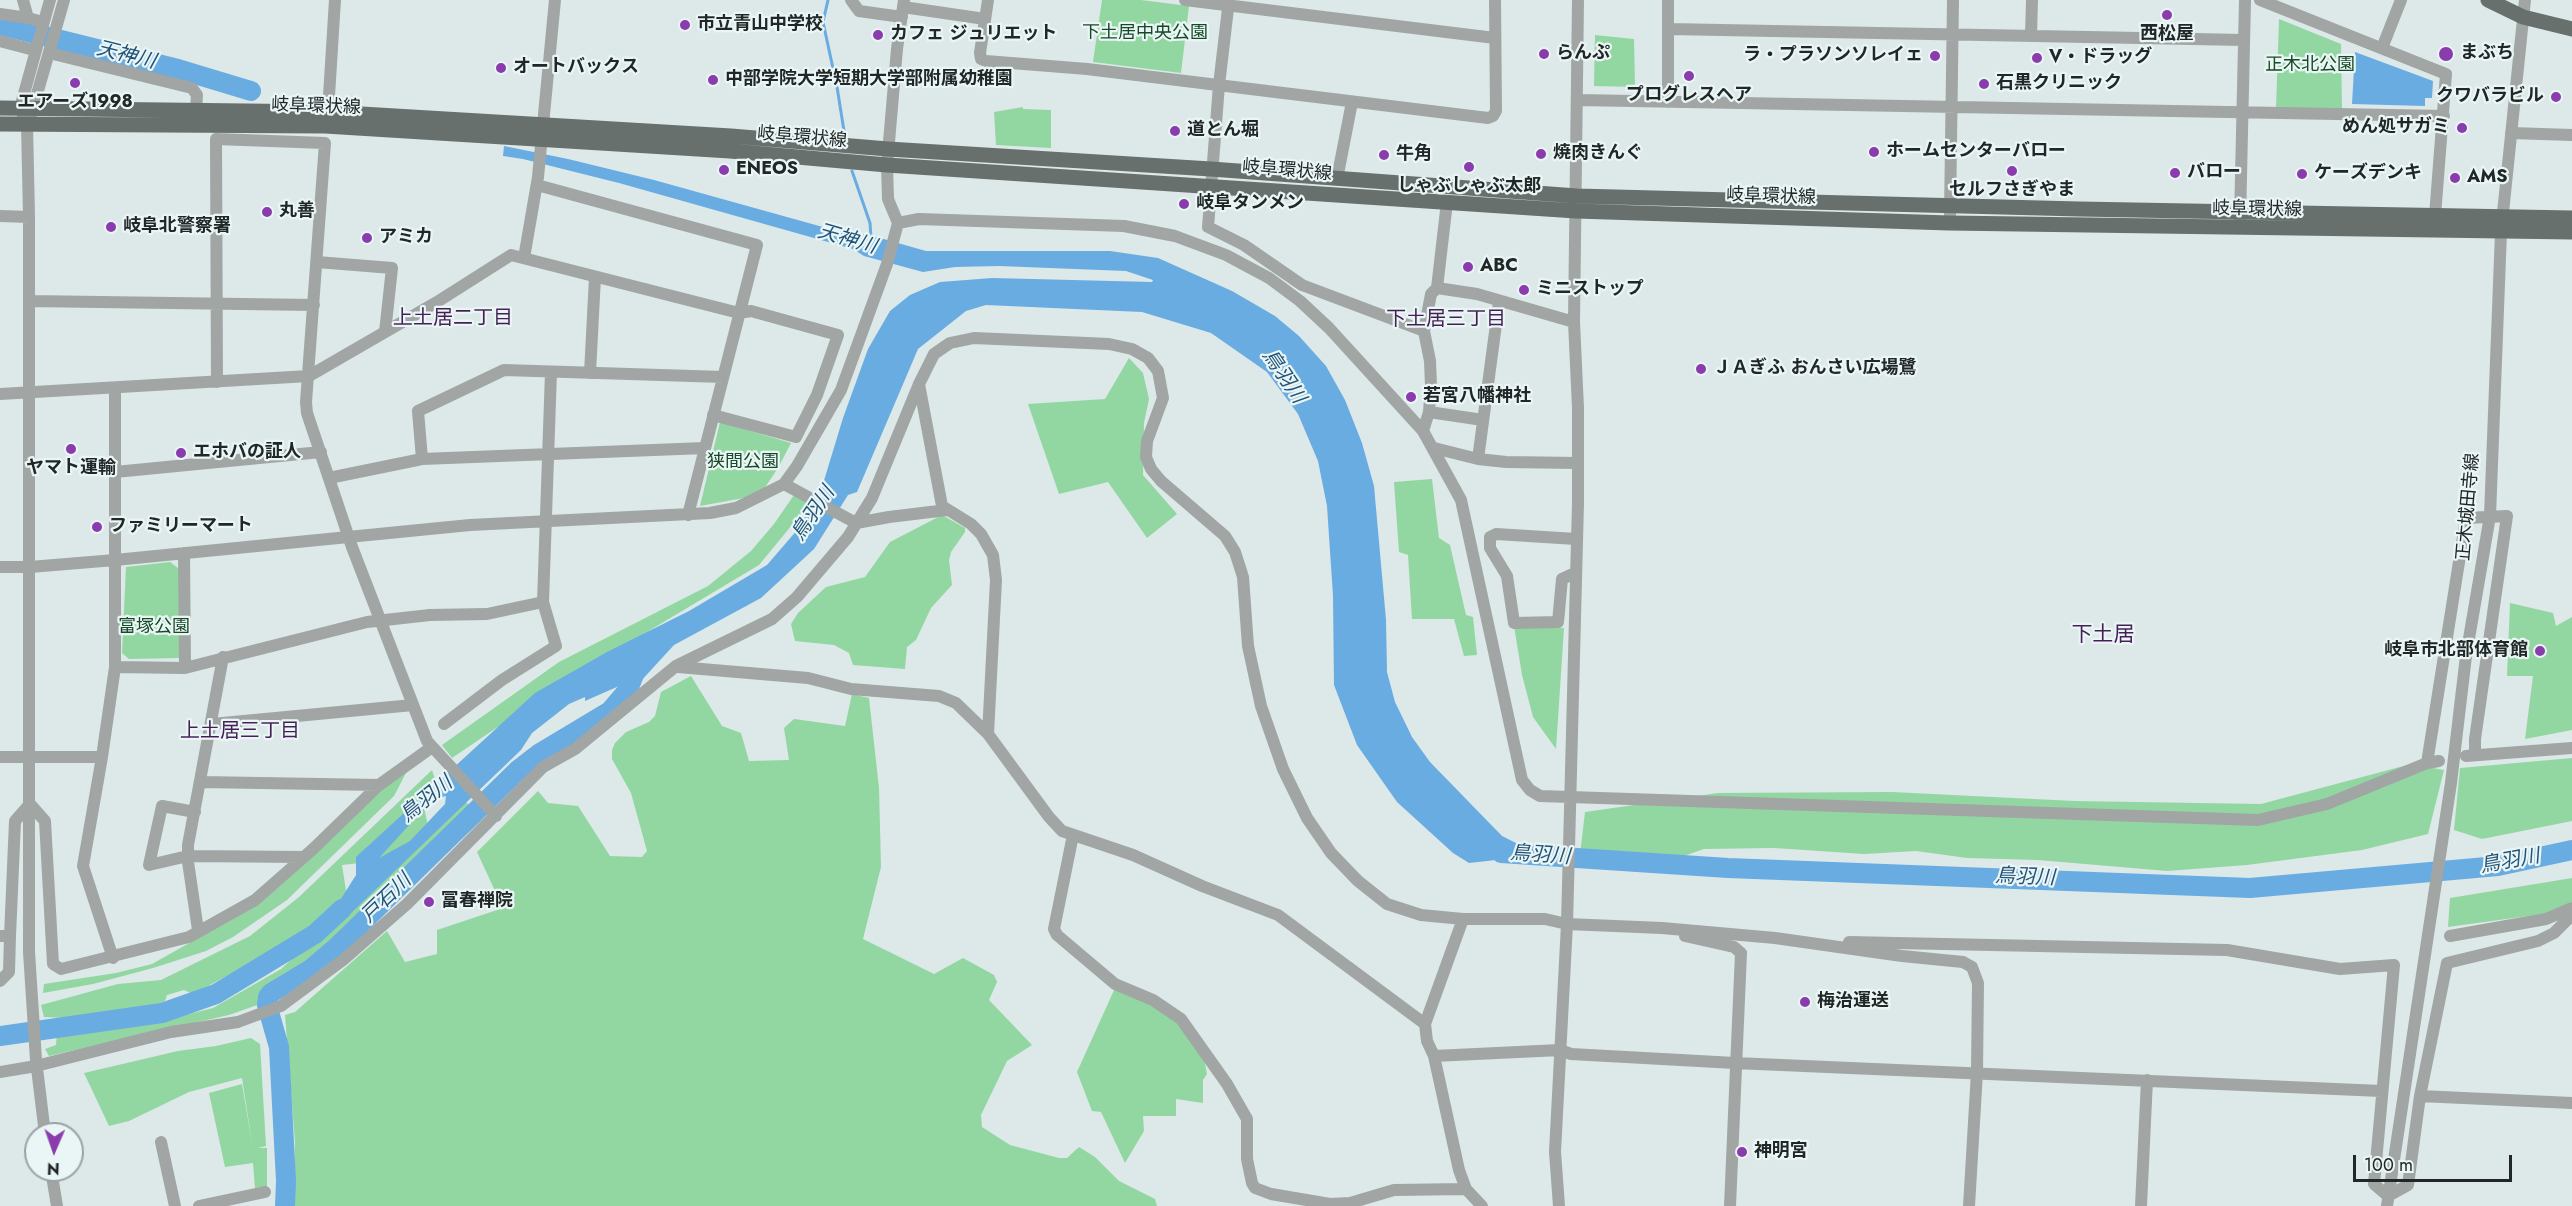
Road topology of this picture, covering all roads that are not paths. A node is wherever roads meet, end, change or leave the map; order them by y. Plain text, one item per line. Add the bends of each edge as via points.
1 (23, 0) edge
2 (50, 0) edge
3 (64, 0) edge
4 (335, 0) edge
5 (555, 0) edge
6 (850, 0) edge
7 (988, 0) edge
8 (1185, 0) edge
9 (1495, 0) edge
10 (1578, 0) edge
11 (1668, 0) edge
12 (1953, 0) edge
13 (2032, 0) edge
14 (2245, 0) edge
15 (2260, 0) edge
16 (2401, 0) edge
17 (2493, 2) edge
18 (1229, 3) edge
19 (903, 8) edge
20 (2524, 9) edge
21 (0, 14) edge
22 (28, 18) junction
23 (2572, 18) edge
24 (985, 19) junction
25 (43, 24) junction
26 (1669, 29) junction
27 (2572, 29) edge
28 (1953, 34) junction
29 (2031, 36) junction
30 (1495, 38) junction
31 (2244, 40) junction
32 (0, 41) edge
33 (35, 48) junction
34 (2382, 48) junction
35 (49, 52) junction
36 (1219, 85) junction
37 (1578, 100) junction
38 (1352, 102) junction
39 (1668, 102) junction
40 (1951, 107) junction
41 (0, 108) edge
42 (27, 108) junction
43 (196, 109) junction
44 (328, 112) junction
45 (2242, 112) junction
46 (2444, 116) junction
47 (0, 124) edge
48 (27, 124) junction
49 (2511, 134) junction
50 (2572, 135) edge
51 (542, 137) junction
52 (887, 157) junction
53 (1210, 177) junction
54 (1337, 179) junction
55 (538, 181) junction
56 (1447, 202) junction
57 (1577, 204) junction
58 (1950, 206) junction
59 (2240, 210) junction
60 (0, 216) edge
61 (2435, 216) junction
62 (28, 217) junction
63 (2572, 218) edge
64 (898, 223) junction
65 (1949, 223) junction
66 (2502, 225) junction
67 (2240, 229) junction
68 (2572, 232) edge
69 (524, 258) junction
70 (317, 262) junction
71 (596, 277) junction
72 (1437, 288) junction
73 (29, 301) junction
74 (1499, 302) junction
75 (216, 303) junction
76 (314, 305) junction
77 (739, 313) junction
78 (1574, 322) junction
79 (1424, 331) junction
80 (385, 332) junction
81 (551, 372) junction
82 (590, 373) junction
83 (309, 376) junction
84 (723, 377) junction
85 (218, 382) junction
86 (919, 384) junction
87 (115, 389) junction
88 (0, 394) edge
89 (28, 394) junction
90 (1429, 412) junction
91 (713, 415) junction
92 (1483, 420) junction
93 (1423, 431) junction
94 (705, 448) junction
95 (1434, 448) junction
96 (321, 453) junction
97 (548, 453) junction
98 (422, 459) junction
99 (1478, 459) junction
100 (1578, 463) junction
101 (115, 472) junction
102 (329, 478) junction
103 (788, 485) junction
104 (948, 510) junction
105 (688, 515) junction
106 (2490, 516) junction
107 (545, 522) junction
108 (856, 523) junction
109 (349, 537) junction
110 (1576, 538) junction
111 (184, 553) junction
112 (115, 560) junction
113 (0, 567) edge
114 (30, 567) junction
115 (1575, 573) junction
116 (543, 602) junction
117 (381, 620) junction
118 (223, 657) junction
119 (676, 666) junction
120 (115, 668) junction
121 (185, 668) junction
122 (413, 705) junction
123 (212, 724) junction
124 (444, 724) dead end
125 (988, 734) junction
126 (2572, 748) edge
127 (434, 750) junction
128 (0, 757) edge
129 (30, 757) junction
130 (102, 757) junction
131 (201, 782) junction
132 (379, 785) junction
133 (1571, 802) junction
134 (30, 804) junction
135 (195, 812) junction
136 (494, 814) junction
137 (1073, 835) junction
138 (188, 856) junction
139 (303, 857) junction
140 (2572, 908) edge
141 (2572, 915) edge
142 (1463, 919) junction
143 (1567, 920) junction
144 (1662, 928) junction
145 (198, 930) junction
146 (5, 936) edge
147 (2450, 936) dead end
148 (1793, 941) junction
149 (113, 958) junction
150 (0, 981) edge
151 (1425, 1023) junction
152 (1560, 1050) junction
153 (1434, 1056) junction
154 (36, 1063) junction
155 (1736, 1063) junction
156 (0, 1072) edge
157 (1977, 1072) junction
158 (2147, 1080) junction
159 (2381, 1091) junction
160 (2420, 1096) junction
161 (2572, 1103) edge
162 (43, 1122) edge
163 (161, 1142) dead end
164 (53, 1182) edge
165 (1466, 1189) junction
166 (265, 1192) dead end
167 (2388, 1201) edge
168 (57, 1206) edge
169 (175, 1206) edge
170 (199, 1206) edge
171 (1482, 1206) edge
172 (1559, 1206) edge
173 (1730, 1206) edge
174 (1969, 1206) edge
175 (2141, 1206) edge

1 - 22 street
2 - 25 street
3 - 35 street
4 - 44 street
5 - 51 street
6 - 19 street via 859,11
7 - 24 street
8 - 18 street
9 - 30 street
10 - 37 street
11 - 26 street
12 - 28 street
13 - 29 street
14 - 31 street
15 - 34 street
16 - 34 street
17 - 20 main road
18 - 30 street
18 - 36 street
19 - 24 street
19 - 52 street
20 - 23 main road
20 - 27 main road
20 - 49 street, 正木城田寺線
21 - 22 street
22 - 25 street
24 - 36 street via 980,53 986,62 1088,69
25 - 33 street
26 - 28 street
26 - 39 street
28 - 29 street
28 - 40 street
29 - 31 street
30 - 38 street via 1493,116 1451,115
31 - 45 street
32 - 33 street
33 - 42 street
34 - 46 street via 2446,74
35 - 42 street
35 - 43 street via 192,88 197,95
36 - 38 street
36 - 53 street
37 - 39 street
37 - 57 street
38 - 54 street
39 - 40 street
40 - 45 street
40 - 58 street
41 - 42 main road, 岐阜環状線
42 - 43 main road, 岐阜環状線
42 - 48 street
43 - 44 main road, 岐阜環状線
44 - 51 main road, 岐阜環状線
45 - 46 street
45 - 59 street
46 - 61 street
47 - 48 main road, 岐阜環状線
48 - 51 main road, 岐阜環状線 via 290,125
48 - 62 street
49 - 50 street
49 - 66 street, 正木城田寺線
51 - 52 main road, 岐阜環状線 via 729,151
51 - 55 street
52 - 53 main road, 岐阜環状線
52 - 64 street via 888,199
53 - 54 main road, 岐阜環状線
53 - 56 main road, 岐阜環状線
53 - 79 street via 1208,227 1244,245 1302,285
54 - 57 main road, 岐阜環状線
55 - 69 street
55 - 77 street via 757,245
56 - 57 main road, 岐阜環状線
56 - 72 street
57 - 58 main road, 岐阜環状線
57 - 65 main road, 岐阜環状線
57 - 78 street
58 - 59 main road, 岐阜環状線
58 - 65 street
59 - 61 main road, 岐阜環状線
59 - 67 street
60 - 62 street
61 - 66 main road, 岐阜環状線
62 - 73 street
63 - 66 main road, 岐阜環状線
64 - 93 street via 919,219 1124,226 1176,236 1226,255 1269,278 1300,301
64 - 103 street via 841,390
65 - 67 main road, 岐阜環状線
66 - 67 main road, 岐阜環状線
66 - 68 main road, 岐阜環状線
66 - 106 street, 正木城田寺線
69 - 71 street
69 - 80 street via 511,255
70 - 75 street via 325,143 216,139
70 - 76 street
70 - 80 street via 392,268
71 - 77 street
71 - 82 street
72 - 74 street
72 - 79 street via 1431,294
73 - 75 street
73 - 89 street
74 - 78 street
74 - 92 street
75 - 76 street
75 - 85 street
76 - 83 street
77 - 84 street
77 - 91 street via 751,311 838,335 817,395 796,437
78 - 100 street
79 - 90 street via 1430,361
80 - 83 street
81 - 82 street
81 - 97 street
81 - 98 street via 504,370 418,411
82 - 84 street
83 - 85 street
83 - 96 street via 307,413
84 - 91 street
85 - 87 street
86 - 104 street via 942,506
86 - 108 street via 872,498
86 - 142 street via 934,354 950,343 974,338 1109,344 1132,349 1148,358 1158,371 1163,398 1147,441 1146,457 1161,481 1218,530 1235,552 1243,577 1248,646 1261,706 1283,769 1307,818 1331,853 1387,904 1421,915
87 - 89 street
87 - 101 street
88 - 89 street
89 - 114 street
90 - 92 street
90 - 93 street
91 - 94 street
92 - 99 street
93 - 95 street
94 - 97 street
94 - 105 street
95 - 99 street
95 - 133 street via 1464,510 1522,780 1540,796
96 - 101 street
96 - 102 street
97 - 98 street
97 - 107 street
98 - 102 street
99 - 100 street
100 - 110 street
101 - 112 street
102 - 109 street
103 - 105 street via 736,508
103 - 108 street
104 - 108 street
104 - 125 street via 981,534 993,555 996,580
105 - 107 street
106 - 126 street via 2507,516 2471,755
106 - 133 street via 2466,518 2433,762 2327,804 2258,820
106 - 167 street, 正木城田寺線 via 2466,656 2451,783
107 - 109 street
107 - 116 street
108 - 119 street via 797,597 772,619
109 - 111 street
109 - 117 street
110 - 115 street
110 - 115 street via 1496,534 1490,537 1490,548 1507,576 1515,623 1558,622 1562,579
111 - 112 street
111 - 121 street
112 - 114 street
112 - 120 street
113 - 114 street
114 - 129 street
115 - 133 street
116 - 117 street via 487,614
116 - 124 street via 556,646
117 - 118 street
117 - 122 street
118 - 121 street
118 - 123 street
119 - 125 street via 808,678 851,689 939,696 956,703
119 - 136 street via 575,750 543,767
120 - 121 street
120 - 130 street
122 - 123 street
122 - 127 street
123 - 131 street
125 - 137 street via 1049,817 1062,831
127 - 132 street
127 - 136 street
128 - 129 street
129 - 130 street
129 - 134 street
130 - 149 street via 83,866
131 - 132 street
131 - 135 street
132 - 139 street
133 - 143 street
134 - 146 street via 15,821
134 - 149 street via 45,821 53,964 61,969
134 - 154 street via 31,993
135 - 138 street
135 - 138 street via 162,806 149,865
136 - 154 street via 407,904 355,950 277,1008 238,1022 171,1032
137 - 151 street via 1133,855 1197,885 1278,915
137 - 165 street via 1056,935 1115,984 1153,1000 1181,1018 1247,1119 1247,1159 1255,1188 1330,1204 1350,1203 1394,1190
138 - 139 street
138 - 145 street
139 - 145 street via 255,900
140 - 147 street via 2546,919
141 - 160 street via 2554,933 2538,941 2447,963
142 - 143 street
142 - 151 street
143 - 144 street
143 - 152 street
144 - 148 street
144 - 155 street via 1734,947 1741,953
145 - 149 street via 189,938
146 - 150 street via 9,972
148 - 157 street via 1963,962 1972,967 1978,983
148 - 159 street via 2227,950 2340,969 2394,965
151 - 153 street
152 - 153 street
152 - 155 street via 1571,1054
152 - 172 street via 1555,1152
153 - 165 street
154 - 156 street
154 - 162 street
155 - 157 street
155 - 173 street
157 - 158 street
157 - 174 street
158 - 159 street
158 - 175 street
159 - 167 street via 2374,1184
160 - 161 street
160 - 167 street via 2408,1185
163 - 169 street
164 - 168 street
165 - 171 street
166 - 170 street

